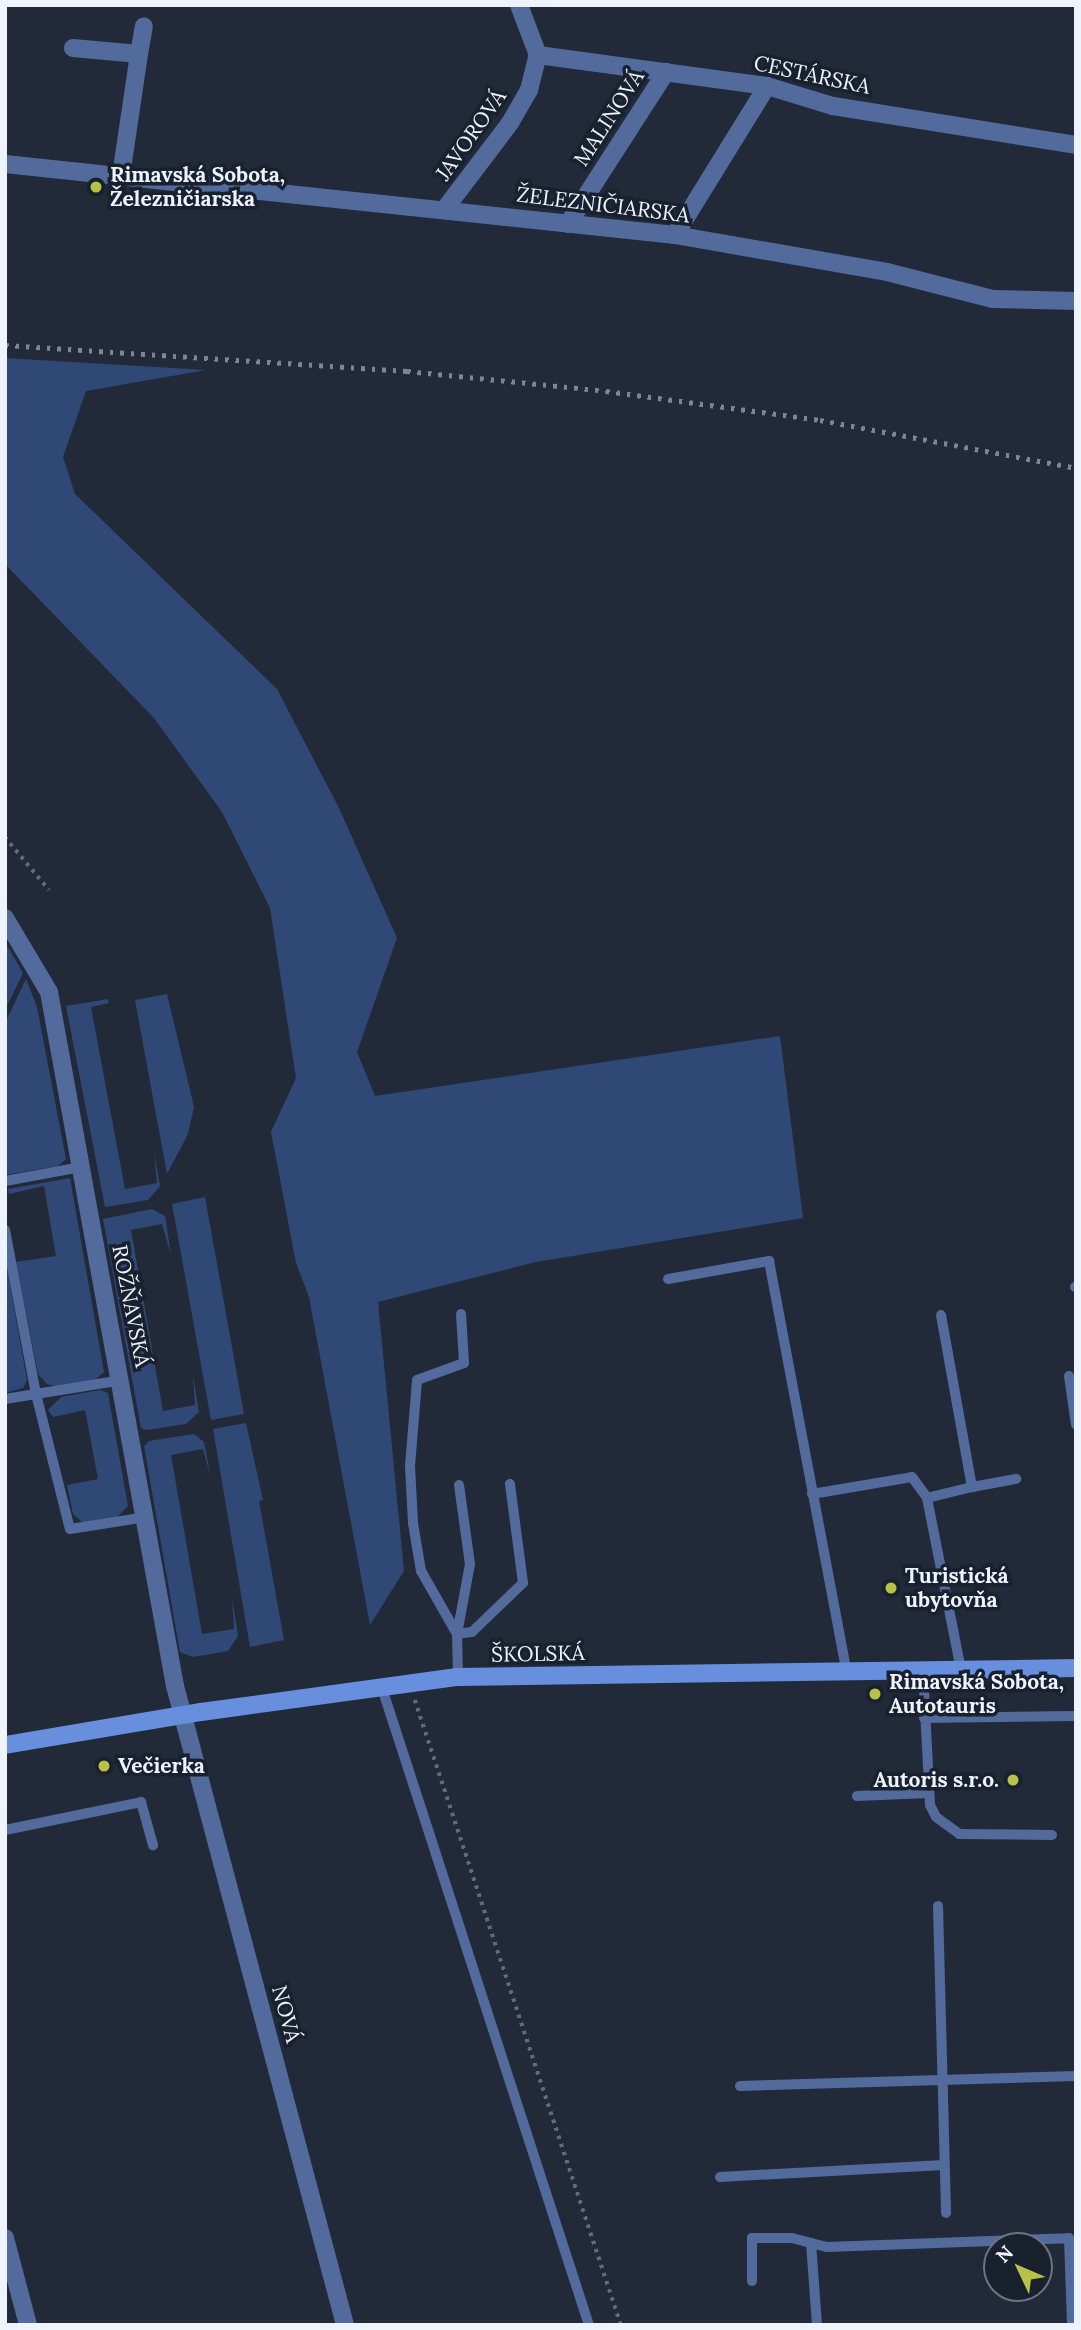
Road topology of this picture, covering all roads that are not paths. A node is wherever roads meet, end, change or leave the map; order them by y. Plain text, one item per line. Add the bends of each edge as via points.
1 (519, 5) edge
2 (144, 26) dead end
3 (73, 47) dead end
4 (139, 54) junction
5 (538, 55) junction
6 (666, 72) junction
7 (767, 86) junction
8 (1076, 145) edge
9 (5, 164) edge
10 (121, 176) junction
11 (444, 210) junction
12 (568, 224) junction
13 (675, 235) junction
14 (1076, 301) edge
15 (5, 918) edge
16 (81, 1167) junction
17 (5, 1181) edge
18 (5, 1230) edge
19 (668, 1279) dead end
20 (461, 1314) dead end
21 (941, 1315) dead end
22 (1069, 1376) dead end
23 (122, 1380) junction
24 (36, 1394) junction
25 (5, 1399) edge
26 (1076, 1425) edge
27 (1016, 1479) dead end
28 (510, 1484) dead end
29 (458, 1485) dead end
30 (972, 1487) junction
31 (812, 1494) junction
32 (927, 1498) junction
33 (146, 1517) junction
34 (457, 1634) junction
35 (1076, 1668) edge
36 (961, 1670) junction
37 (923, 1671) junction
38 (847, 1673) junction
39 (458, 1677) junction
40 (381, 1685) junction
41 (182, 1715) junction
42 (1076, 1716) edge
43 (924, 1718) junction
44 (5, 1745) edge
45 (929, 1793) junction
46 (857, 1796) dead end
47 (5, 1830) edge
48 (1052, 1835) dead end
49 (153, 1846) dead end
50 (938, 1906) dead end
51 (1076, 2076) edge
52 (941, 2079) junction
53 (740, 2086) dead end
54 (944, 2165) junction
55 (720, 2177) dead end
56 (946, 2213) dead end
57 (5, 2238) edge
58 (811, 2243) junction
59 (752, 2281) dead end
60 (28, 2325) edge
61 (345, 2325) edge
62 (589, 2325) edge
63 (817, 2325) edge
64 (1072, 2325) edge

1 - 5 street
2 - 4 street
3 - 4 street
4 - 10 street
5 - 6 street, CESTÁRSKA
5 - 11 street, JAVOROVÁ via 529,90 510,123
6 - 7 street, CESTÁRSKA
6 - 12 street, MALINOVÁ
7 - 8 street, CESTÁRSKA via 833,106
7 - 13 street
9 - 10 street, ŽELEZNIČIARSKA
10 - 11 street, ŽELEZNIČIARSKA
11 - 12 street, ŽELEZNIČIARSKA
12 - 13 street, ŽELEZNIČIARSKA
13 - 14 street, ŽELEZNIČIARSKA via 887,272 993,299
15 - 16 street, ROŽŇAVSKÁ via 49,992
16 - 17 lane
16 - 23 street, ROŽŇAVSKÁ
18 - 24 lane
19 - 31 lane via 769,1261
20 - 34 lane via 464,1363 417,1380 411,1466 412,1523 421,1571
21 - 30 lane
22 - 26 lane
23 - 24 lane
23 - 33 street, ROŽŇAVSKÁ
24 - 25 lane
24 - 33 lane via 69,1530
27 - 30 lane
28 - 34 lane via 523,1583 472,1632
29 - 34 lane via 470,1564
30 - 32 lane
31 - 32 lane via 912,1477
31 - 38 lane
32 - 36 lane
33 - 41 street, ROŽŇAVSKÁ
34 - 39 lane
35 - 36 main road, ŠKOLSKÁ
36 - 37 main road, ŠKOLSKÁ
37 - 38 main road, ŠKOLSKÁ
37 - 43 lane
38 - 39 main road, ŠKOLSKÁ
39 - 40 main road, ŠKOLSKÁ
40 - 41 main road, ŠKOLSKÁ
40 - 62 lane
41 - 44 main road, ŠKOLSKÁ
41 - 61 street, NOVÁ
42 - 43 lane
43 - 45 lane
45 - 46 lane
45 - 48 lane via 936,1816 959,1834
47 - 49 lane via 141,1802
50 - 52 lane
51 - 52 lane
52 - 53 lane
52 - 54 lane
54 - 55 lane
54 - 56 lane
57 - 60 street
58 - 59 lane via 752,2238
58 - 63 lane
58 - 64 lane via 827,2247 1069,2238

